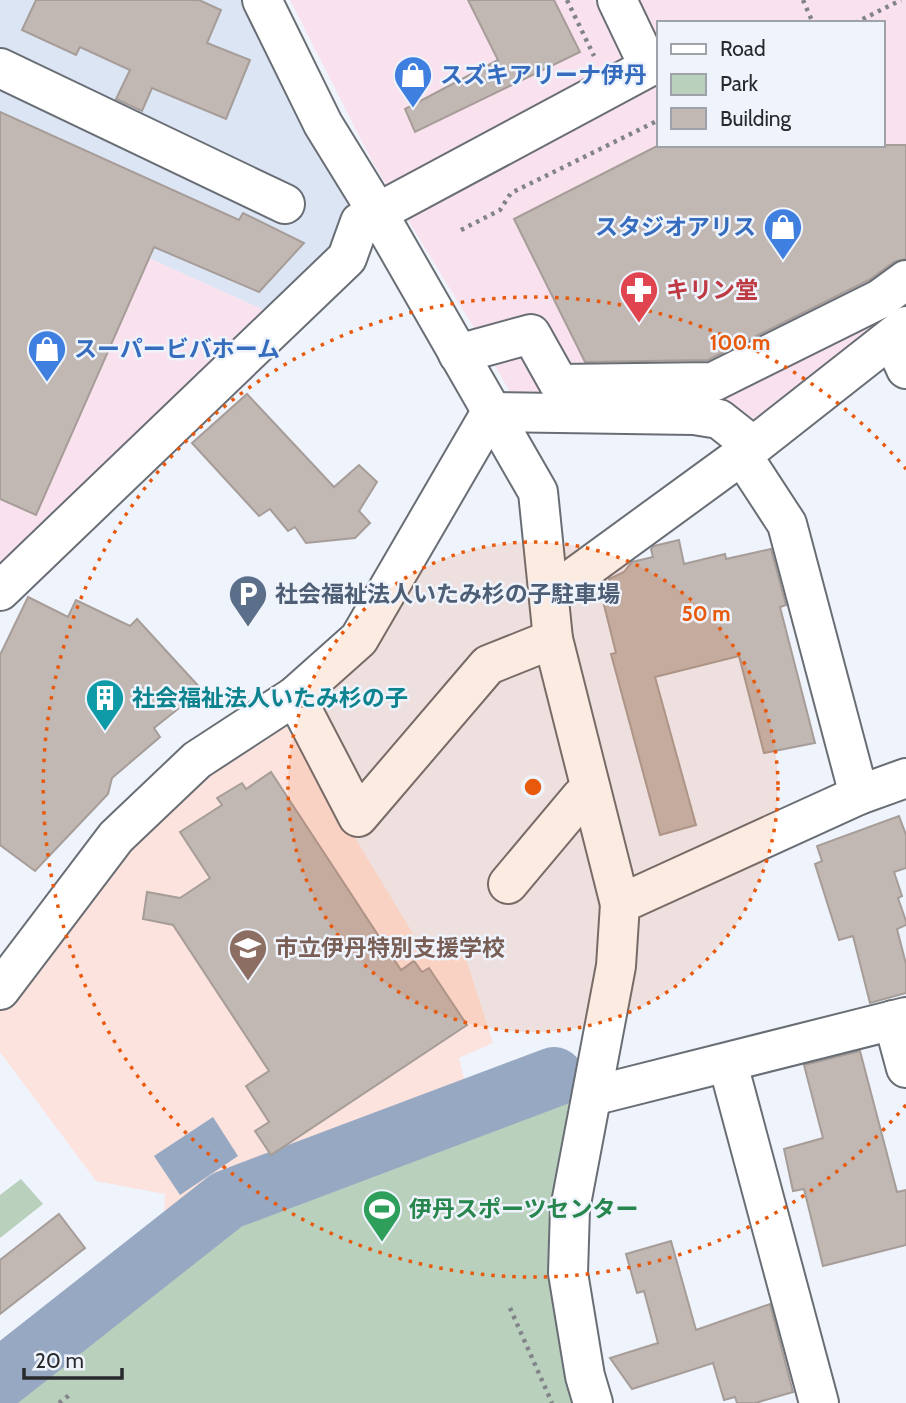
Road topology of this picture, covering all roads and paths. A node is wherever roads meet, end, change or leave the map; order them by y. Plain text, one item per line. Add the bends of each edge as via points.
1 (262, 0) edge
2 (617, 0) edge
3 (803, 0) edge
4 (901, 0) edge
5 (812, 21) edge
6 (859, 21) edge
7 (0, 68) edge
8 (657, 121) edge
9 (285, 204) dead end
10 (376, 210) junction
11 (461, 230) dead end
12 (906, 280) edge
13 (901, 344) edge
14 (458, 354) junction
15 (491, 412) junction
16 (747, 450) junction
17 (0, 591) edge
18 (550, 595) junction
19 (553, 639) junction
20 (295, 696) junction
21 (906, 778) edge
22 (591, 791) junction
23 (859, 795) junction
24 (508, 884) dead end
25 (620, 904) junction
26 (0, 990) edge
27 (900, 1019) edge
28 (728, 1065) junction
29 (906, 1068) edge
30 (592, 1096) junction
31 (510, 1308) dead end
32 (72, 1393) dead end
33 (59, 1403) edge
34 (552, 1403) edge
35 (593, 1403) edge
36 (819, 1403) edge

1 - 10 street via 323,124
2 - 10 street via 649,66
3 - 5 path
4 - 6 path
7 - 9 street
8 - 11 path via 510,193 500,210
10 - 14 street
10 - 17 street via 360,222 347,258
12 - 14 street via 880,299 713,382 559,384 531,334
13 - 16 street
14 - 15 street
15 - 16 street via 694,415 719,419
15 - 18 street via 538,492
15 - 20 street via 359,639
16 - 18 street
16 - 23 street via 787,524
18 - 19 street
19 - 20 street via 488,665 358,817
19 - 22 street
20 - 26 street via 197,760 117,837
21 - 23 street
22 - 24 street
22 - 25 street
23 - 25 street
25 - 30 street via 616,967
27 - 28 street
27 - 29 street
28 - 30 street
28 - 36 street
30 - 35 street via 570,1209 568,1273
31 - 34 path
32 - 33 path

